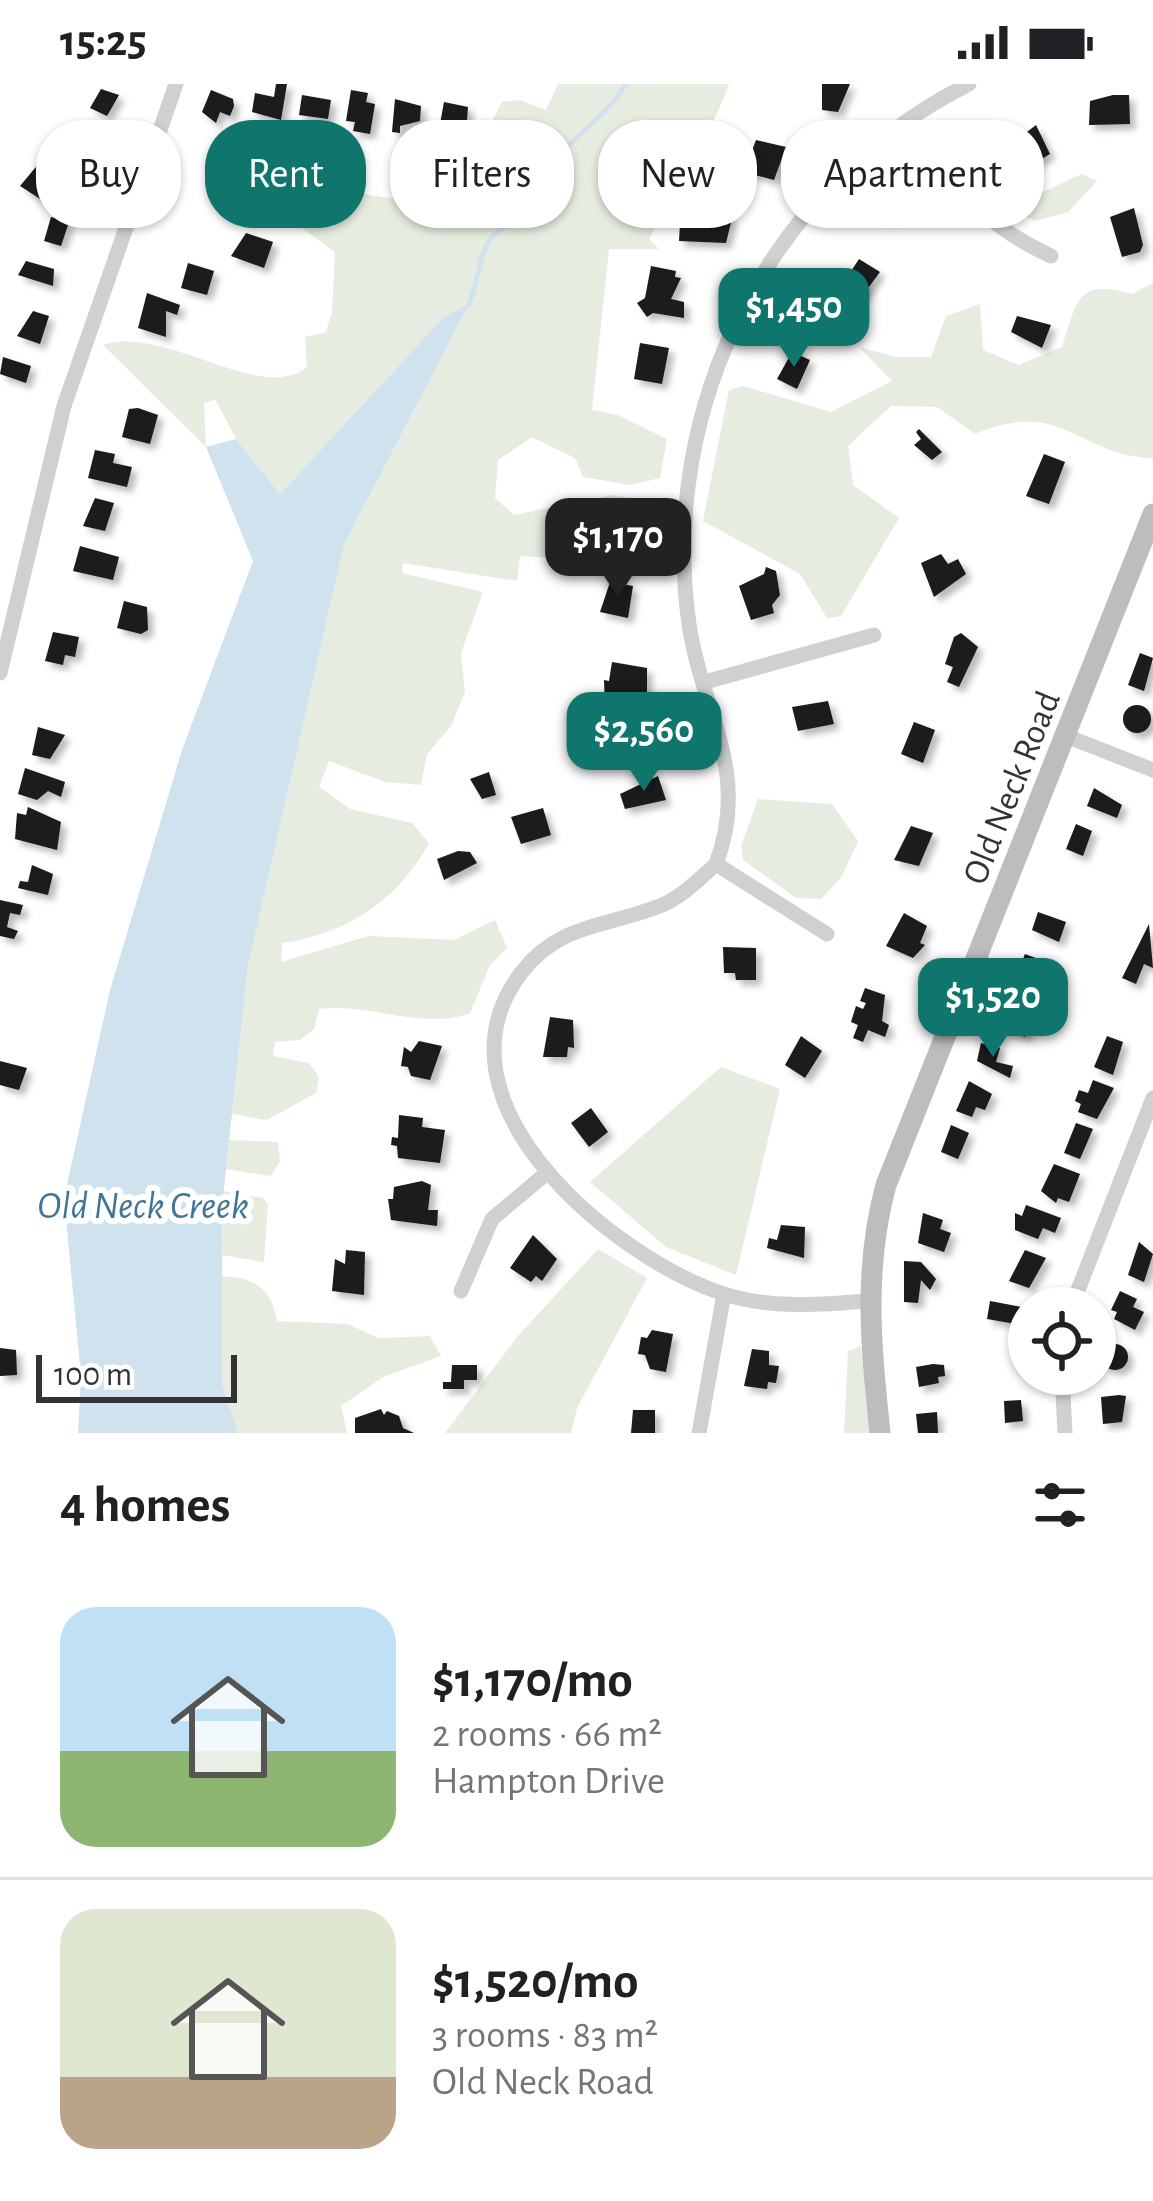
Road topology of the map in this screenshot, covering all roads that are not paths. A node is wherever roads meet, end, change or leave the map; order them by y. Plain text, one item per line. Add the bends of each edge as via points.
1 (176, 84) edge
2 (969, 84) edge
3 (913, 120) edge
4 (793, 228) edge
5 (1001, 228) edge
6 (1052, 256) dead end
7 (1153, 514) edge
8 (874, 634) dead end
9 (0, 673) edge
10 (705, 682) junction
11 (1066, 736) junction
12 (1153, 770) edge
13 (716, 864) junction
14 (826, 934) dead end
15 (1153, 1098) edge
16 (548, 1172) junction
17 (1079, 1287) edge
18 (460, 1291) dead end
19 (724, 1294) junction
20 (867, 1301) junction
21 (1063, 1395) edge
22 (699, 1433) edge
23 (880, 1433) edge
24 (1065, 1433) edge

1 - 9 street via 64,406
2 - 3 street
4 - 10 street via 729,332 700,420 684,576
5 - 6 street
7 - 11 street, Old Neck Road
8 - 10 street
10 - 13 street via 732,793
11 - 12 street
11 - 20 street, Old Neck Road via 898,1153 873,1233
13 - 14 street
13 - 16 street via 656,908 560,936 506,998 495,1049 498,1084
15 - 17 street
16 - 18 street via 492,1219
16 - 19 street via 625,1247
19 - 20 street via 793,1304
19 - 22 street
20 - 23 street, Old Neck Road
21 - 24 street

